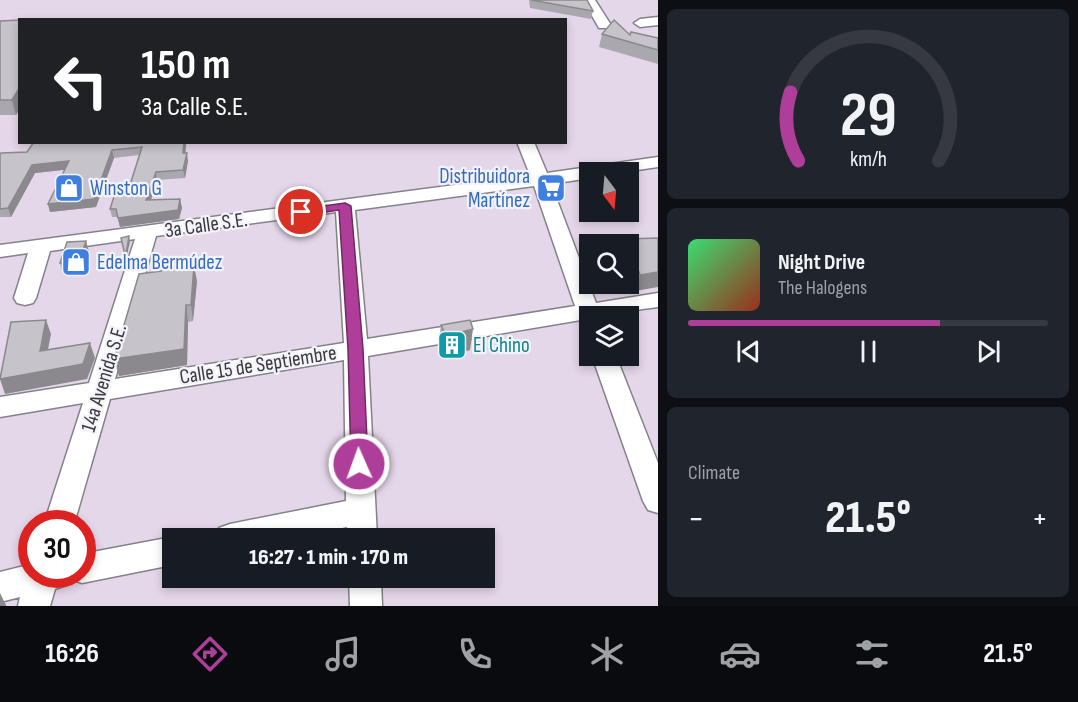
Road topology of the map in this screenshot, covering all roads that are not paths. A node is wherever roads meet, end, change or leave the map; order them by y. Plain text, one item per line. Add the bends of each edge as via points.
1 (589, 0) edge
2 (658, 21) edge
3 (640, 23) dead end
4 (604, 25) dead end
5 (526, 144) edge
6 (658, 162) edge
7 (639, 165) edge
8 (579, 175) edge
9 (541, 180) junction
10 (345, 206) junction
11 (147, 233) junction
12 (41, 246) junction
13 (0, 251) edge
14 (25, 298) dead end
15 (658, 300) edge
16 (586, 306) edge
17 (628, 306) edge
18 (579, 316) edge
19 (356, 349) junction
20 (608, 366) edge
21 (100, 390) junction
22 (0, 407) edge
23 (658, 501) edge
24 (62, 510) edge
25 (362, 525) edge
26 (332, 528) edge
27 (162, 552) edge
28 (96, 566) edge
29 (18, 585) edge
30 (0, 587) edge
31 (365, 588) edge
32 (366, 606) edge

1 - 4 street
2 - 3 street
5 - 9 street
6 - 7 street, 3a Calle S.E.
8 - 9 street, 3a Calle S.E.
9 - 10 street, 3a Calle S.E.
9 - 16 street
10 - 11 street, 3a Calle S.E.
10 - 19 street
11 - 12 street, 3a Calle S.E.
11 - 21 street, 14a Avenida S.E. via 136,281
12 - 13 street, 3a Calle S.E.
12 - 14 street
15 - 17 street, Calle 15 de Septiembre
18 - 19 street, Calle 15 de Septiembre
19 - 21 street, Calle 15 de Septiembre
19 - 25 street
20 - 23 street
21 - 22 street, Calle 15 de Septiembre
21 - 24 street, 14a Avenida S.E. via 69,474
25 - 26 street
27 - 28 street
29 - 30 street
31 - 32 street

